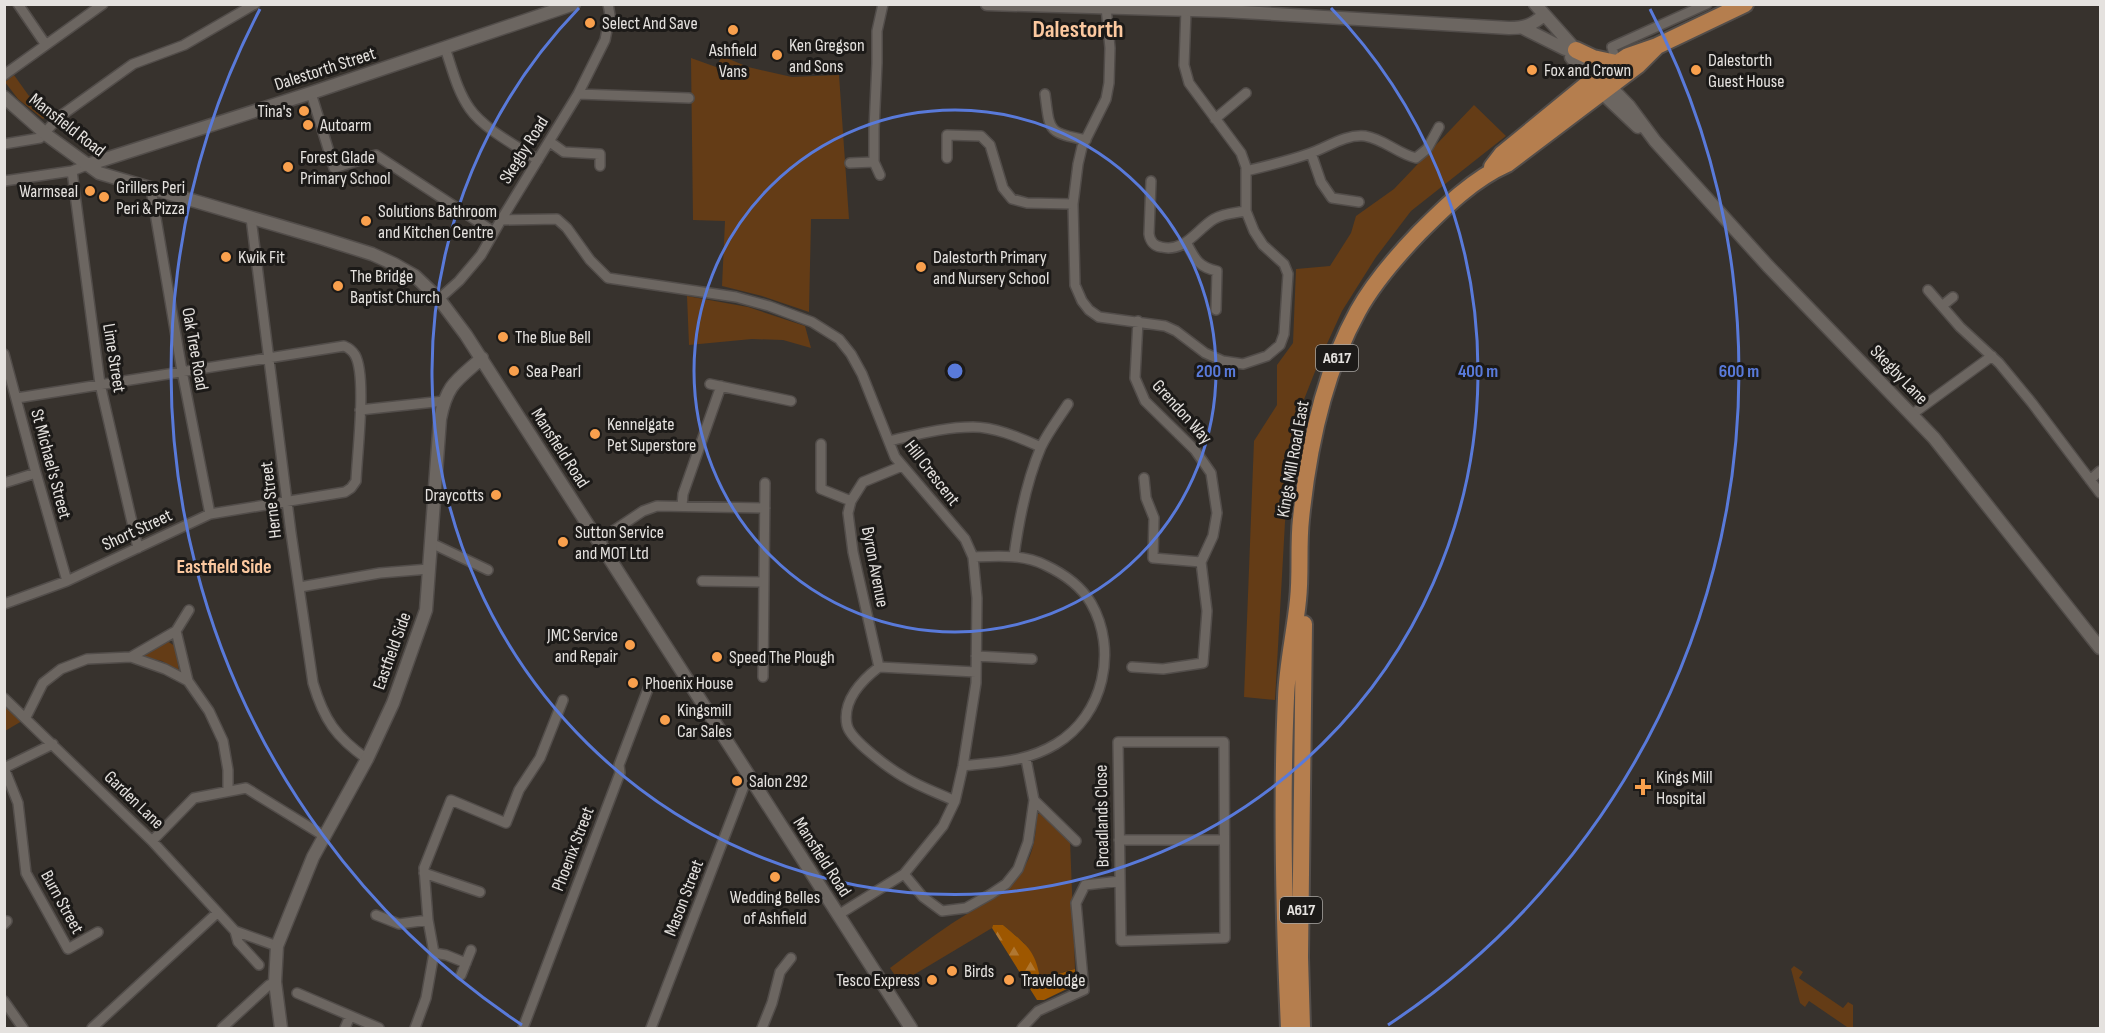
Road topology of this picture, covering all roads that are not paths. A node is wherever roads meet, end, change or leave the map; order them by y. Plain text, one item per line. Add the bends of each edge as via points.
1 (18, 4) edge
2 (103, 4) edge
3 (255, 4) edge
4 (574, 4) edge
5 (608, 4) edge
6 (883, 4) edge
7 (987, 4) edge
8 (1526, 4) edge
9 (1535, 4) edge
10 (1707, 4) edge
11 (1745, 4) edge
12 (1056, 5) edge
13 (556, 7) edge
14 (1106, 7) junction
15 (1225, 8) edge
16 (1723, 9) edge
17 (1186, 10) junction
18 (1542, 17) junction
19 (1523, 28) junction
20 (45, 45) junction
21 (1657, 46) junction
22 (445, 48) junction
23 (1570, 49) junction
24 (1616, 63) junction
25 (4, 75) edge
26 (1600, 83) junction
27 (311, 93) junction
28 (1045, 93) dead end
29 (1246, 93) dead end
30 (578, 94) junction
31 (4, 97) edge
32 (689, 98) dead end
33 (1215, 119) junction
34 (1438, 128) dead end
35 (45, 134) junction
36 (1086, 140) junction
37 (550, 142) junction
38 (4, 144) edge
39 (1311, 153) junction
40 (947, 158) dead end
41 (538, 160) junction
42 (874, 162) junction
43 (850, 163) dead end
44 (87, 165) junction
45 (600, 166) dead end
46 (72, 171) junction
47 (1246, 171) junction
48 (880, 175) dead end
49 (4, 181) edge
50 (1151, 181) dead end
51 (151, 189) junction
52 (1359, 202) dead end
53 (1073, 204) junction
54 (1246, 211) junction
55 (251, 218) junction
56 (501, 220) junction
57 (495, 232) junction
58 (1186, 242) junction
59 (1928, 290) dead end
60 (1953, 297) dead end
61 (439, 299) junction
62 (1942, 306) junction
63 (1216, 310) dead end
64 (1138, 321) junction
65 (4, 354) edge
66 (1992, 356) junction
67 (269, 357) junction
68 (482, 358) junction
69 (182, 371) junction
70 (100, 384) junction
71 (710, 384) dead end
72 (721, 386) junction
73 (17, 398) junction
74 (444, 401) junction
75 (791, 401) dead end
76 (1068, 404) dead end
77 (360, 410) junction
78 (1911, 415) junction
79 (889, 441) junction
80 (821, 444) dead end
81 (1041, 447) junction
82 (902, 466) junction
83 (2100, 471) edge
84 (36, 473) junction
85 (1144, 478) dead end
86 (2090, 480) junction
87 (4, 483) edge
88 (765, 483) dead end
89 (2100, 493) edge
90 (851, 501) junction
91 (288, 502) junction
92 (682, 506) junction
93 (765, 508) junction
94 (210, 514) junction
95 (598, 541) junction
96 (430, 543) junction
97 (138, 548) junction
98 (973, 556) junction
99 (1014, 556) junction
100 (1201, 562) junction
101 (429, 569) junction
102 (488, 570) dead end
103 (67, 581) junction
104 (702, 581) dead end
105 (763, 582) junction
106 (300, 587) junction
107 (1298, 597) junction
108 (4, 604) edge
109 (189, 610) dead end
110 (176, 631) junction
111 (2100, 648) edge
112 (976, 656) junction
113 (131, 657) junction
114 (1032, 659) dead end
115 (1132, 667) dead end
116 (879, 668) junction
117 (976, 672) junction
118 (762, 677) dead end
119 (188, 681) junction
120 (651, 681) dead end
121 (4, 698) edge
122 (563, 700) dead end
123 (26, 717) junction
124 (53, 744) junction
125 (367, 759) junction
126 (1026, 759) junction
127 (963, 766) junction
128 (4, 768) edge
129 (750, 780) junction
130 (228, 790) junction
131 (1034, 800) junction
132 (955, 801) junction
133 (324, 836) junction
134 (1119, 840) junction
135 (1223, 840) junction
136 (152, 841) junction
137 (1076, 841) dead end
138 (424, 873) junction
139 (904, 874) junction
140 (1120, 881) junction
141 (480, 891) dead end
142 (217, 913) junction
143 (376, 915) dead end
144 (838, 915) junction
145 (428, 920) junction
146 (235, 931) junction
147 (98, 932) dead end
148 (277, 946) junction
149 (471, 950) dead end
150 (434, 952) junction
151 (791, 958) dead end
152 (466, 963) junction
153 (259, 965) dead end
154 (461, 975) dead end
155 (275, 982) junction
156 (297, 993) dead end
157 (4, 1001) edge
158 (350, 1016) junction
159 (23, 1029) edge
160 (92, 1029) edge
161 (222, 1029) edge
162 (280, 1029) edge
163 (345, 1029) edge
164 (379, 1029) edge
165 (415, 1029) edge
166 (523, 1029) edge
167 (651, 1029) edge
168 (762, 1029) edge
169 (911, 1029) edge
170 (1022, 1029) edge
171 (1289, 1029) edge
172 (1302, 1029) edge

1 - 20 street
2 - 20 street
3 - 35 street via 184,45 133,64 59,117
4 - 13 main road, Dalestorth Street
5 - 30 street, Skegby Road via 605,40
6 - 42 street via 877,31
7 - 12 main road
8 - 18 main road
9 - 18 main road
10 - 24 street via 1612,47
11 - 16 highway, A617
12 - 14 main road
13 - 22 main road, Dalestorth Street
14 - 17 main road
14 - 36 street via 1109,83 1106,99
15 - 17 main road
15 - 19 main road
16 - 21 highway, A617
17 - 33 street via 1184,65 1189,83
18 - 19 main road
18 - 23 main road
19 - 23 main road
20 - 25 street
21 - 24 highway, A617
21 - 26 highway, A617 via 1638,65
22 - 27 main road, Dalestorth Street
22 - 41 street via 471,110
23 - 24 highway
23 - 26 main road
24 - 26 highway, A617
26 - 78 main road, Skegby Lane via 1629,106 1655,141 1768,266
26 - 107 highway, Kings Mill Road East / A617 via 1507,164 1488,172 1442,209 1391,262 1358,311 1336,360 1311,448 1301,520
27 - 44 main road, Dalestorth Street
27 - 57 street via 334,168 375,155
28 - 36 street via 1048,121 1054,131
29 - 33 street
30 - 32 street
30 - 37 street, Skegby Road
31 - 35 main road, Mansfield Road
33 - 47 street via 1240,153
34 - 39 street via 1427,149 1416,158 1365,136 1349,137
35 - 38 street via 37,140
35 - 44 main road, Mansfield Road
36 - 53 street via 1078,164
37 - 41 street, Skegby Road
37 - 45 street via 564,152 600,154
39 - 47 street
39 - 52 street via 1321,182 1332,198
40 - 53 street via 947,135 981,136 990,145 1003,188 1012,199
41 - 56 street, Skegby Road
42 - 43 street
42 - 48 street
44 - 46 street
44 - 51 main road, Mansfield Road via 99,173
46 - 49 street
46 - 70 street, Lime Street
47 - 54 street
50 - 58 street via 1150,240 1157,247 1166,248
51 - 55 main road, Mansfield Road
51 - 69 street, Oak Tree Road
53 - 64 street via 1075,285 1082,301 1099,317
54 - 58 street via 1215,218
54 - 64 street via 1263,245 1284,264 1288,274 1280,345 1267,356 1243,364 1223,361 1176,331
55 - 61 main road, Mansfield Road via 372,254 415,276
55 - 67 street, Herne Street
56 - 57 street, Skegby Road
56 - 79 street, Hill Crescent via 557,219 608,278 736,297 823,328 851,354
57 - 61 street, Skegby Road via 481,255
58 - 63 street via 1204,269 1217,271
59 - 62 street
60 - 62 street
61 - 68 main road, Mansfield Road
62 - 66 street
64 - 100 street, Grendon Way via 1135,378 1141,393 1195,450 1211,473 1217,513 1213,536
65 - 73 street, St Michael's Street
66 - 78 street
66 - 86 street
67 - 69 street
67 - 77 street via 344,346 352,349 358,362
67 - 91 street, Herne Street
68 - 74 main road, Eastfield Side via 452,384
68 - 95 main road, Mansfield Road
69 - 70 street
69 - 94 street, Oak Tree Road
70 - 73 street
70 - 97 street, Lime Street
71 - 72 street
72 - 75 street
72 - 92 street
73 - 84 street, St Michael's Street
74 - 77 street
74 - 96 main road, Eastfield Side
76 - 81 street
77 - 91 street, Short Street via 356,481 351,488
78 - 111 main road, Skegby Lane via 1959,469
79 - 81 street via 975,427 1009,434
79 - 82 street, Hill Crescent
80 - 90 street via 821,489
81 - 99 street via 1021,509
82 - 90 street via 863,482
82 - 98 street, Hill Crescent via 965,539
83 - 86 street
84 - 87 street
84 - 103 street, St Michael's Street
85 - 100 street via 1154,518 1153,558
86 - 89 street
88 - 93 street
90 - 116 street, Byron Avenue via 848,513 852,543
91 - 94 street, Short Street
91 - 106 street, Herne Street
92 - 93 street
92 - 95 street via 657,506 644,511
93 - 105 street
94 - 97 street, Short Street
95 - 129 main road, Mansfield Road
96 - 101 main road, Eastfield Side
96 - 102 street
97 - 103 street, Short Street
98 - 99 street
98 - 112 street, Hill Crescent
99 - 126 street via 1044,564 1070,580 1089,601 1100,623 1104,647 1104,675 1095,701 1077,726 1058,743
100 - 115 street via 1207,611 1203,663 1163,669
101 - 106 street
101 - 125 main road, Eastfield Side via 426,610 393,703
103 - 108 street, Short Street
104 - 105 street
105 - 118 street
106 - 125 street, Herne Street via 320,707 345,743
107 - 171 highway, Kings Mill Road East / A617 via 1286,698 1284,876
107 - 172 highway, Kings Mill Road East / A617 via 1304,620
109 - 110 street
110 - 113 street
110 - 119 street
112 - 114 street
112 - 117 street, Hill Crescent
113 - 119 street
113 - 123 street via 87,659 61,669 43,683
116 - 117 street
116 - 132 street via 852,698 847,727 855,739 904,778
117 - 127 street, Hill Crescent
119 - 130 street via 209,711 223,741
120 - 166 street, Phoenix Street
121 - 123 street, Garden Lane
122 - 138 street via 540,758 519,790 506,823 451,800
123 - 124 street, Garden Lane
124 - 128 street
124 - 136 street, Garden Lane
125 - 133 main road, Eastfield Side
126 - 127 street
126 - 131 street
127 - 132 street, Hill Crescent
128 - 147 street, Burn Street via 18,803 26,873 68,949
129 - 144 main road, Mansfield Road
129 - 167 street, Mason Street via 744,786
130 - 133 street via 246,788
130 - 136 street via 194,798
131 - 137 street
131 - 139 street via 1029,842 1021,863 1006,884 991,894 966,908 942,911 923,897
132 - 139 street, Hill Crescent via 943,826
133 - 148 main road, Eastfield Side
134 - 135 street
134 - 135 street, Broadlands Close via 1118,742 1224,742
134 - 140 street, Broadlands Close
135 - 140 street, Broadlands Close via 1225,938 1121,941
136 - 142 street, Garden Lane
138 - 141 street
138 - 145 street
139 - 144 street, Hill Crescent
140 - 170 street via 1084,885 1076,903 1084,990 1038,1011
142 - 146 street, Garden Lane
142 - 160 street
143 - 145 street via 399,924
144 - 169 main road, Mansfield Road
145 - 150 street
146 - 148 street, Garden Lane
146 - 153 street, Garden Lane via 238,942
148 - 155 main road, Eastfield Side
149 - 152 street
150 - 152 street
150 - 165 street via 426,998
151 - 168 street via 780,972
152 - 154 street
155 - 161 street
155 - 162 main road, Eastfield Side
156 - 158 street
157 - 159 street
158 - 163 street
158 - 164 street

